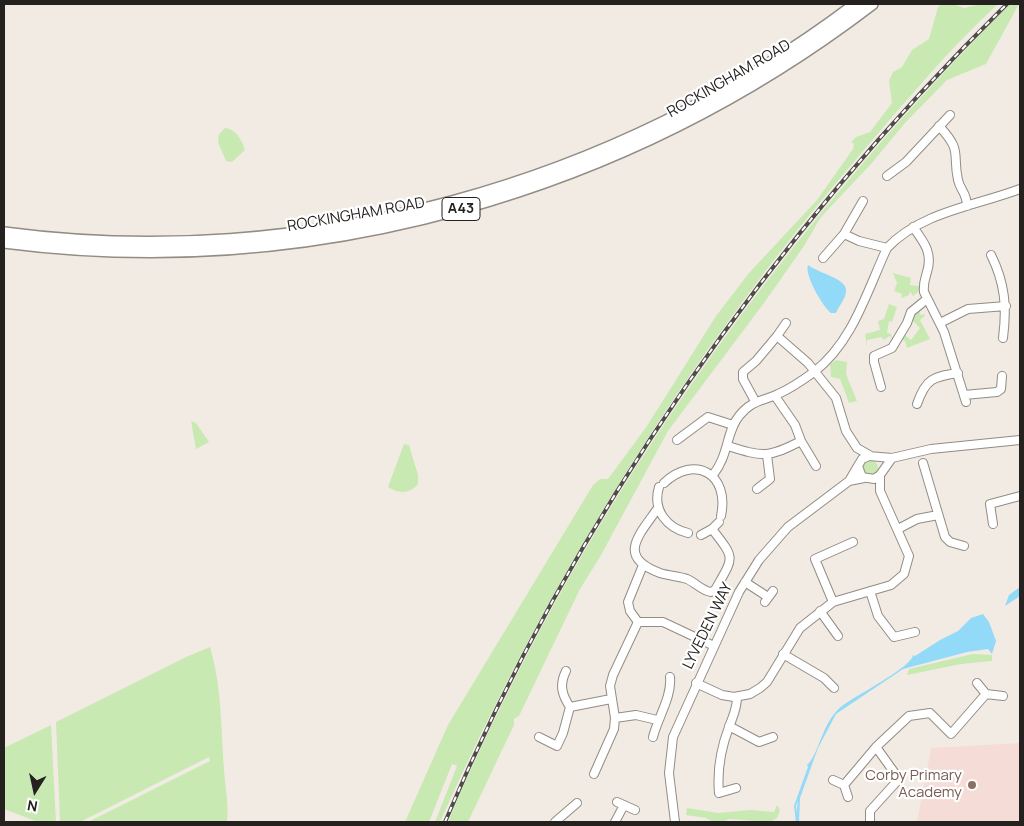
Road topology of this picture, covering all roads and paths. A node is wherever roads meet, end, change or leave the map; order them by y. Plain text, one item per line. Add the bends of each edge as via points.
1 (856, 4) edge
2 (872, 4) edge
3 (950, 115) dead end
4 (939, 126) junction
5 (887, 176) dead end
6 (1020, 190) edge
7 (863, 201) dead end
8 (967, 206) junction
9 (913, 227) junction
10 (4, 233) edge
11 (844, 234) junction
12 (4, 242) edge
13 (887, 248) junction
14 (991, 254) dead end
15 (823, 258) dead end
16 (927, 300) junction
17 (1006, 306) junction
18 (786, 323) dead end
19 (940, 323) junction
20 (777, 336) junction
21 (1004, 338) dead end
22 (815, 371) junction
23 (958, 373) junction
24 (1002, 376) dead end
25 (881, 387) dead end
26 (775, 396) junction
27 (754, 398) junction
28 (917, 405) dead end
29 (733, 426) junction
30 (677, 440) dead end
31 (1020, 440) edge
32 (800, 441) junction
33 (732, 447) junction
34 (857, 448) junction
35 (767, 455) junction
36 (874, 456) junction
37 (892, 458) junction
38 (923, 462) dead end
39 (859, 464) junction
40 (816, 466) dead end
41 (881, 473) junction
42 (713, 475) junction
43 (866, 479) junction
44 (849, 481) junction
45 (757, 489) dead end
46 (880, 491) junction
47 (1020, 496) edge
48 (658, 508) junction
49 (938, 515) junction
50 (993, 524) dead end
51 (712, 529) junction
52 (898, 530) junction
53 (688, 533) dead end
54 (701, 535) dead end
55 (853, 542) dead end
56 (964, 546) dead end
57 (643, 565) junction
58 (744, 582) junction
59 (870, 591) junction
60 (768, 597) dead end
61 (833, 602) junction
62 (820, 611) junction
63 (638, 622) junction
64 (915, 632) dead end
65 (838, 636) dead end
66 (894, 637) junction
67 (714, 646) junction
68 (892, 647) dead end
69 (784, 654) junction
70 (566, 672) dead end
71 (670, 677) dead end
72 (977, 682) dead end
73 (696, 683) junction
74 (834, 688) dead end
75 (986, 694) junction
76 (1003, 696) dead end
77 (737, 697) junction
78 (611, 699) junction
79 (570, 708) junction
80 (615, 718) junction
81 (657, 720) junction
82 (729, 726) junction
83 (539, 737) dead end
84 (653, 737) dead end
85 (773, 738) dead end
86 (557, 746) junction
87 (876, 747) junction
88 (565, 751) dead end
89 (594, 774) dead end
90 (833, 780) dead end
91 (844, 786) junction
92 (736, 788) dead end
93 (848, 797) dead end
94 (577, 803) dead end
95 (635, 810) dead end
96 (555, 822) edge
97 (615, 822) edge
98 (675, 822) edge
99 (870, 822) edge

1 - 10 highway, ROCKINGHAM ROAD / A43 via 755,73 660,124 552,170 448,203 345,225 227,239 112,241
2 - 12 highway, ROCKINGHAM ROAD / A43 via 760,81 664,133 557,178 450,212 330,238 228,248 112,251
3 - 4 street
4 - 5 street via 906,162
4 - 8 street via 952,140 957,154 958,183 967,197
6 - 8 street
7 - 11 street
8 - 9 street
9 - 13 street
9 - 16 street via 929,252 923,286
11 - 13 street
11 - 15 street
13 - 22 street via 850,331
14 - 17 street via 1002,279
16 - 19 street
16 - 25 street via 911,312 892,348 874,356
17 - 19 street via 968,309
17 - 21 street
18 - 20 street
19 - 23 street
20 - 22 street
20 - 27 street via 743,372 743,379
22 - 26 street
22 - 34 street via 836,398 843,426
23 - 24 street via 965,399 997,392 1001,389
23 - 28 street via 932,378
26 - 27 street
26 - 32 street via 795,426
27 - 29 street
29 - 30 street via 708,417
29 - 33 street
31 - 37 street via 931,449
32 - 35 street via 776,454
32 - 40 street
33 - 35 street
33 - 42 street
34 - 36 street
34 - 39 street
35 - 45 street via 770,479
36 - 37 street
36 - 39 street via 865,457
36 - 41 street via 882,463
37 - 41 street, LYVEDEN WAY
38 - 49 street
39 - 43 street via 860,474
39 - 44 street, LYVEDEN WAY
41 - 43 street, LYVEDEN WAY via 874,480
41 - 46 street
42 - 48 street via 699,469 681,471 661,485
42 - 51 street via 722,494 720,519
43 - 44 street, LYVEDEN WAY
43 - 46 street
44 - 58 street, LYVEDEN WAY via 788,527
46 - 52 street
47 - 50 street via 990,504
48 - 53 street via 673,527
48 - 57 street via 633,548
49 - 52 street via 917,519
49 - 56 street via 945,537
51 - 54 street
51 - 57 street via 731,553 715,590 706,592 687,579 663,574
52 - 59 street via 909,556 904,574 891,585
55 - 61 street via 815,559
57 - 63 street via 628,602
58 - 60 street
58 - 67 street, LYVEDEN WAY
59 - 61 street
59 - 66 street via 878,616
61 - 62 street
62 - 65 street
62 - 69 street via 800,628
63 - 67 street via 663,622
63 - 78 street via 612,675
64 - 66 street
66 - 68 street
67 - 73 street, LYVEDEN WAY
69 - 74 street via 824,678
69 - 77 street via 764,686
70 - 79 street via 561,681
71 - 81 street via 671,688
72 - 75 street
73 - 77 street via 722,695
73 - 98 street, LYVEDEN WAY via 676,725 670,752
75 - 76 street
75 - 87 street via 951,734 930,713 909,716
77 - 82 street via 735,715
78 - 79 street
78 - 80 street
79 - 86 street
80 - 81 street via 636,715
80 - 89 street via 614,730
81 - 84 street
82 - 85 street via 760,742
82 - 92 street via 717,773 719,792
83 - 86 street
86 - 88 street
87 - 91 street
87 - 99 street via 899,779 870,811
90 - 91 street
91 - 93 street
94 - 96 street
95 - 97 street via 621,803

